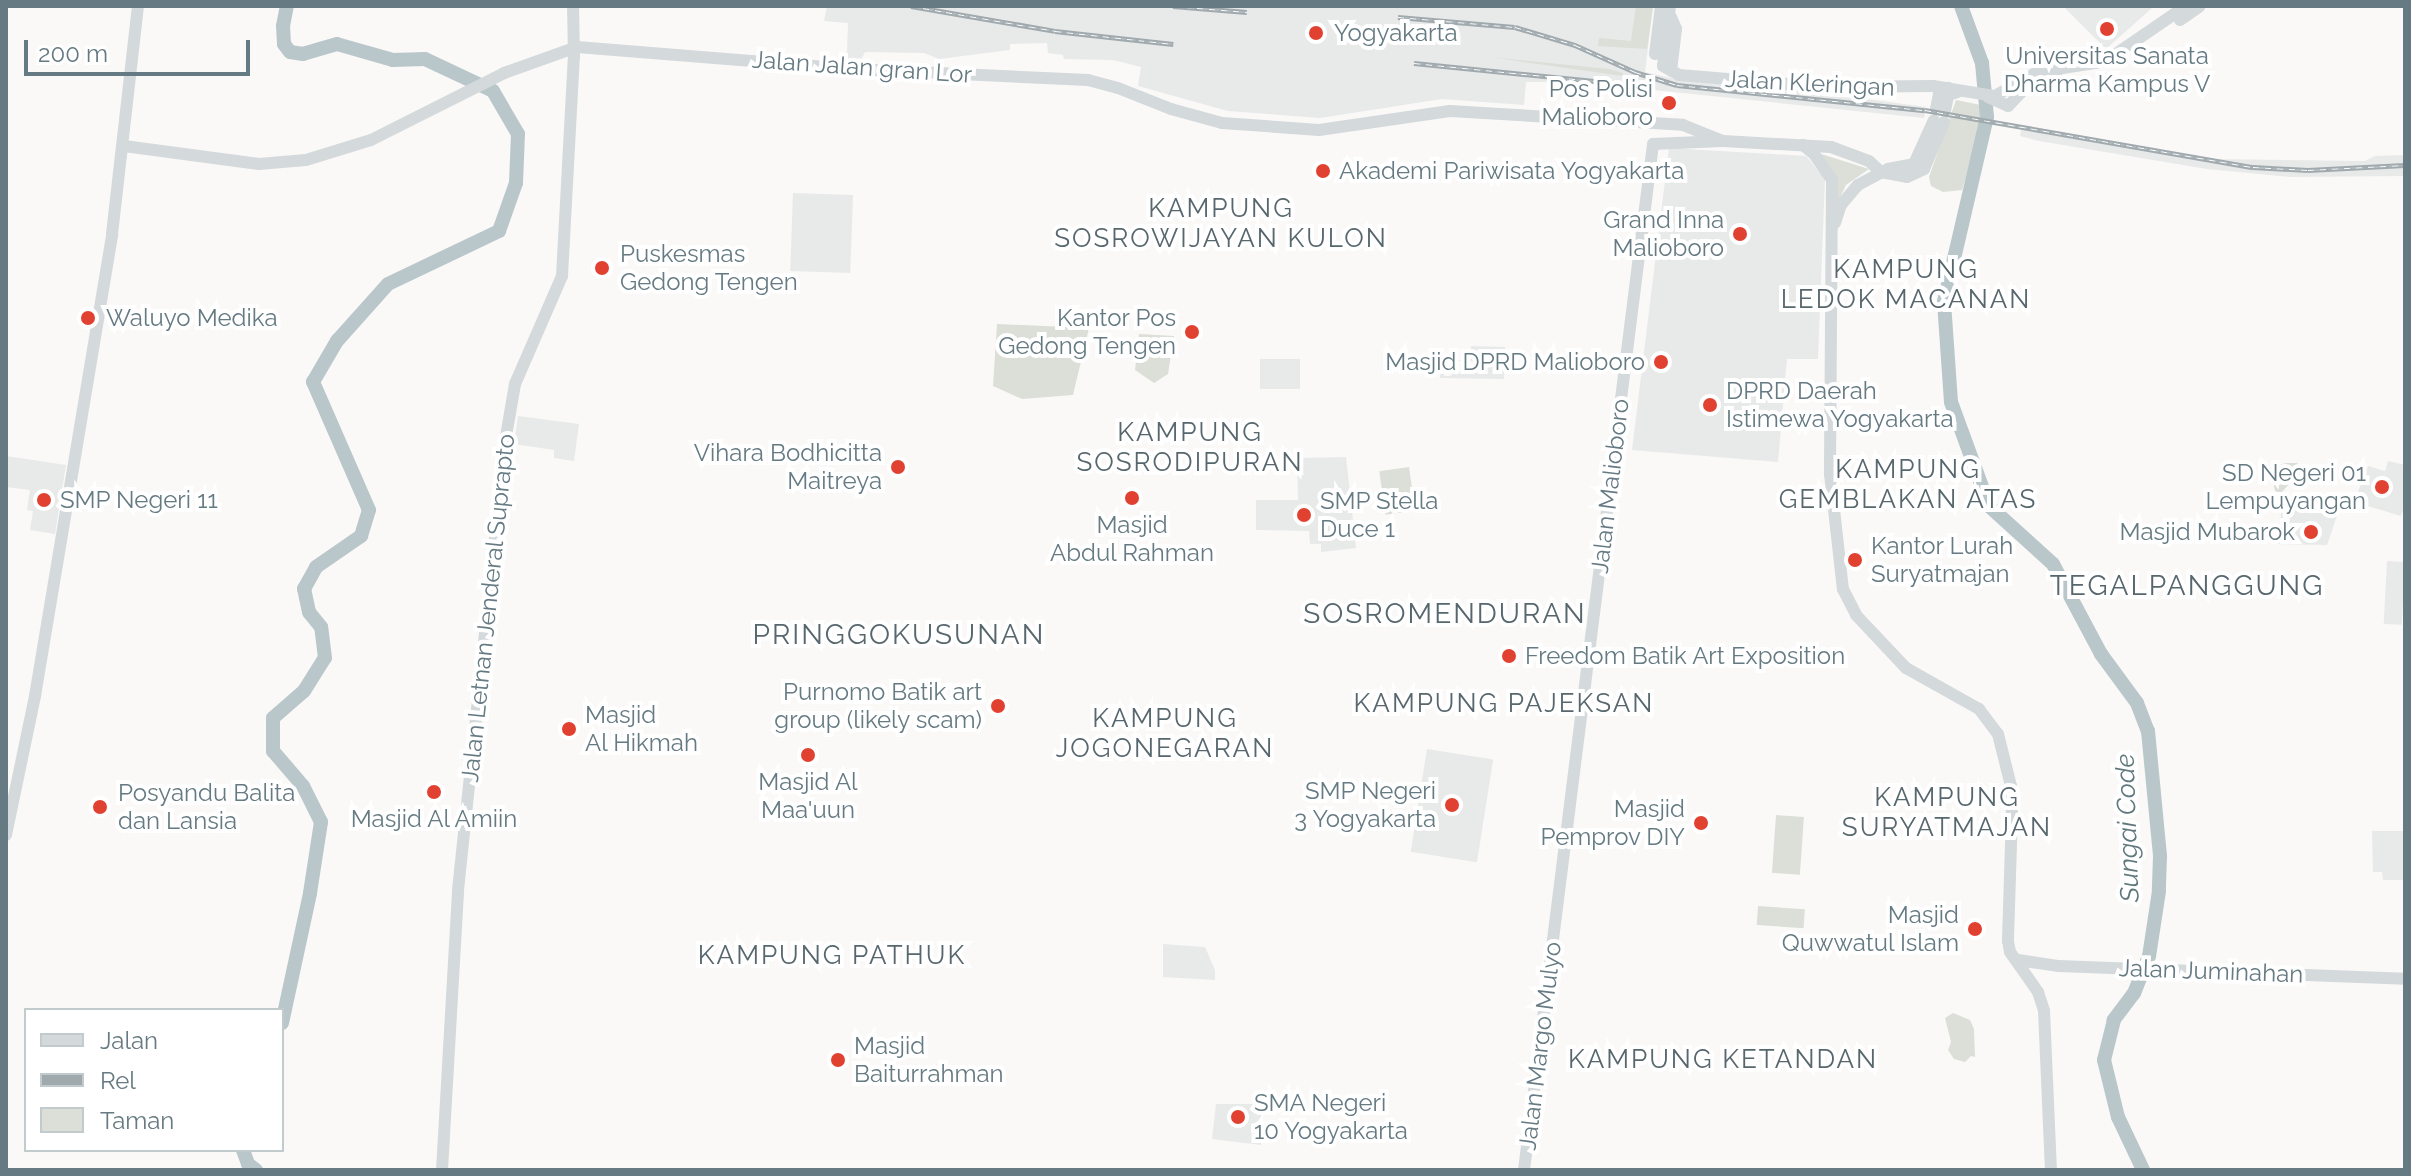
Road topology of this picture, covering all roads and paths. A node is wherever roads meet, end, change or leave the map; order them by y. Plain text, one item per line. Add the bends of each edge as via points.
1 (131, 6) edge
2 (138, 6) edge
3 (575, 6) edge
4 (2186, 6) edge
5 (2200, 6) edge
6 (1667, 9) edge
7 (132, 39) junction
8 (574, 50) junction
9 (1956, 90) junction
10 (1995, 97) junction
11 (1723, 141) junction
12 (1803, 145) junction
13 (124, 146) junction
14 (1881, 172) junction
15 (1833, 230) junction
16 (6, 835) edge
17 (1555, 922) joint
18 (2018, 960) junction
19 (2043, 964) junction
20 (2029, 977) junction
21 (2405, 979) edge
22 (442, 1170) edge
23 (1524, 1170) edge
24 (2051, 1170) edge

1 - 7 main road
2 - 7 main road
3 - 8 main road, Jalan Letnan Jenderal Suprapto
4 - 10 main road via 2113,56 2037,72
5 - 10 main road via 2113,65 2034,82 2008,106
6 - 9 main road, Jalan Kleringan via 1663,64 1683,76
7 - 13 main road
8 - 11 main road, Jalan Jalan gran Lor via 1077,79 1217,122 1311,130 1443,110 1687,126
8 - 13 main road via 502,74 338,152 283,163
8 - 22 main road, Jalan Letnan Jenderal Suprapto via 562,276 515,384 505,442 458,890
9 - 10 main road, Jalan Kleringan
9 - 14 main road via 1939,94 1940,115 1914,164
11 - 12 main road
11 - 17 main road, Jalan Malioboro via 1652,145
12 - 14 main road via 1839,148
12 - 15 main road via 1831,176
13 - 16 main road via 35,696
14 - 15 main road via 1851,192
15 - 18 main road via 1830,474 1843,589 1856,615 1906,668 1973,705 1993,724 2011,786 2008,941
17 - 23 main road, Jalan Margo Mulyo
18 - 19 main road, Jalan Juminahan
18 - 20 main road
19 - 20 main road
19 - 21 main road, Jalan Juminahan
20 - 24 main road via 2046,1019

